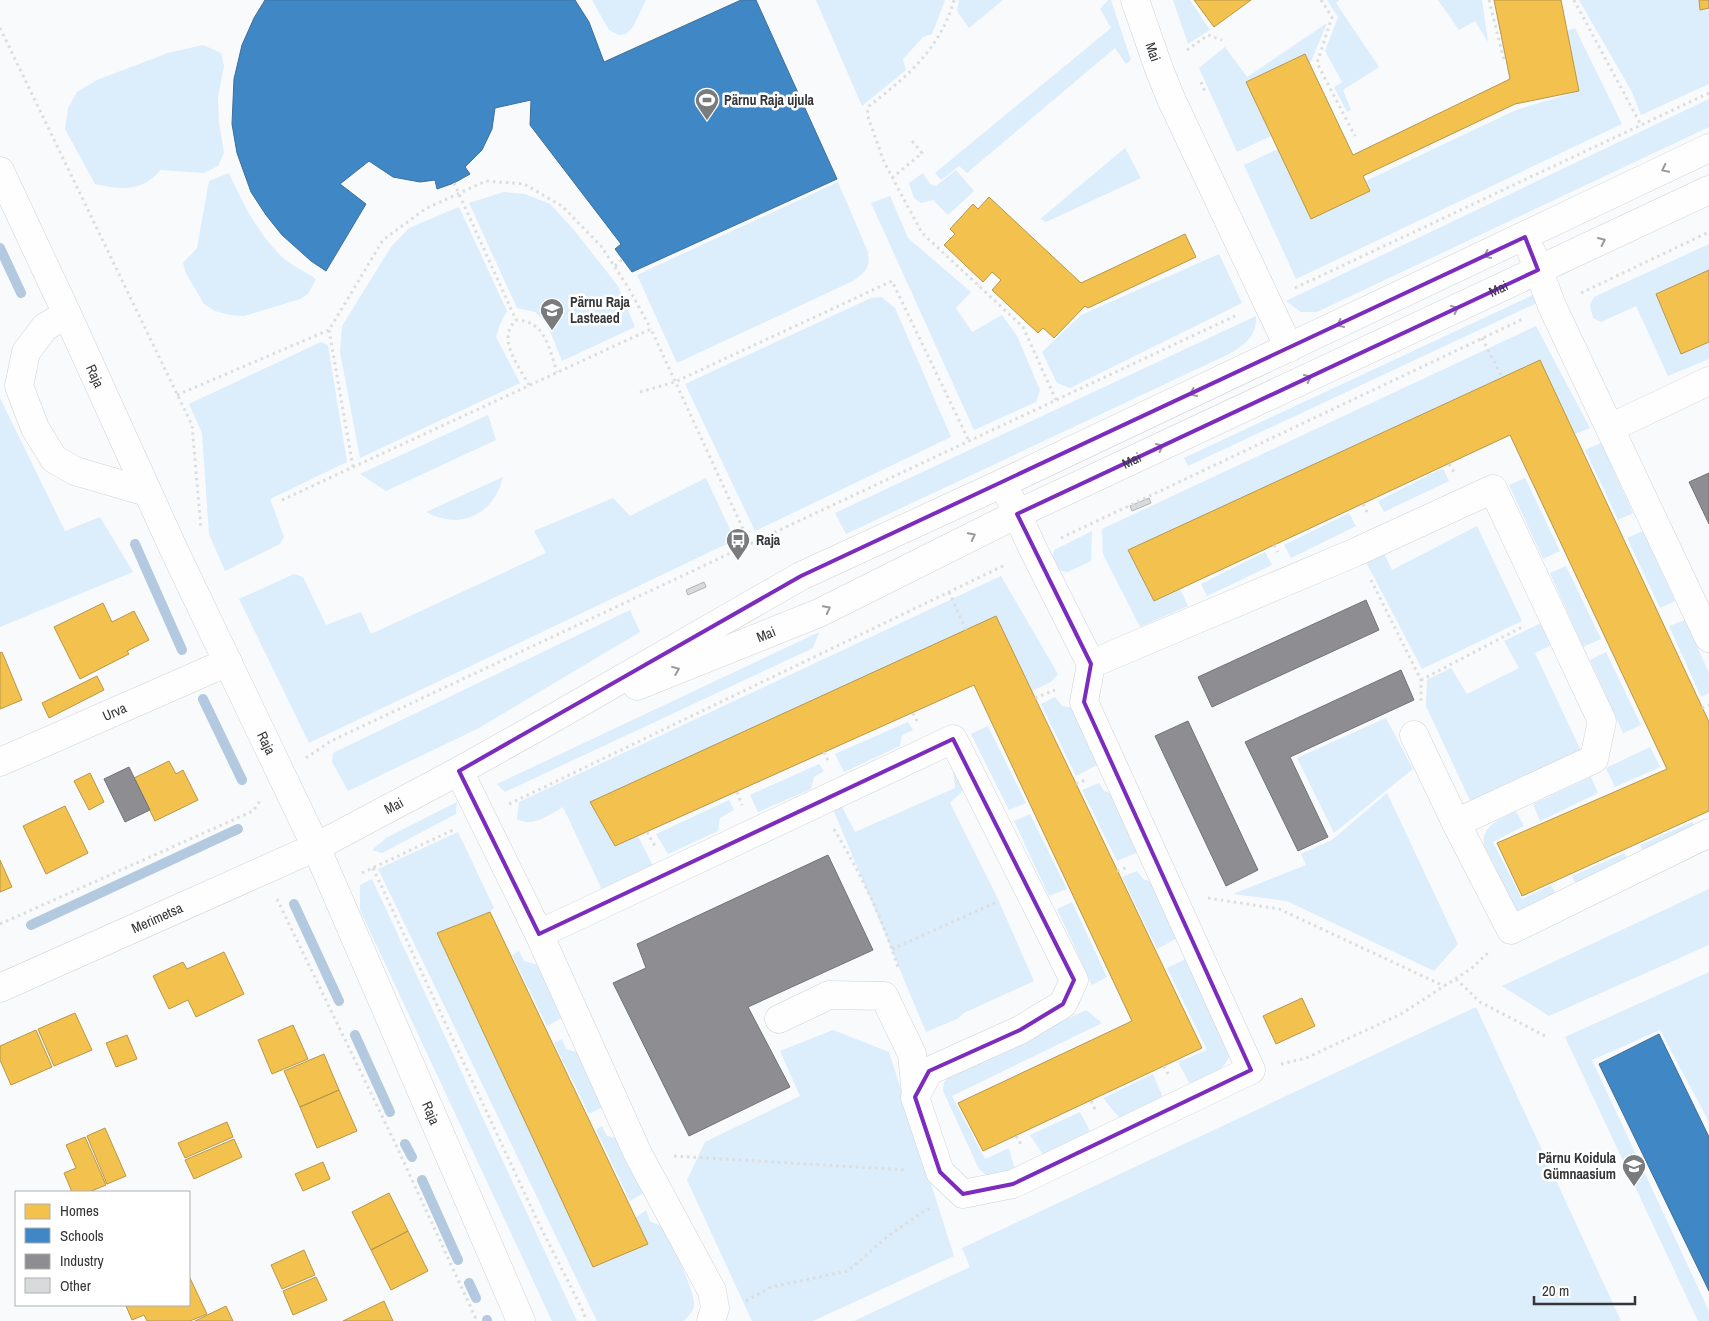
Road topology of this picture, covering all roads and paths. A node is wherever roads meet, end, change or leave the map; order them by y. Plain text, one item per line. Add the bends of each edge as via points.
1 (954, 0) edge
2 (1135, 0) edge
3 (1321, 0) edge
4 (1489, 0) edge
5 (1574, 0) edge
6 (0, 28) edge
7 (1222, 40) dead end
8 (1187, 50) dead end
9 (1504, 60) dead end
10 (1709, 93) edge
11 (1641, 125) junction
12 (1355, 136) dead end
13 (912, 141) dead end
14 (1709, 148) edge
15 (0, 171) edge
16 (892, 178) junction
17 (454, 183) dead end
18 (1709, 190) edge
19 (458, 194) junction
20 (1525, 237) junction
21 (623, 259) dead end
22 (615, 266) junction
23 (1538, 270) junction
24 (1266, 302) junction
25 (67, 314) junction
26 (516, 320) junction
27 (650, 328) junction
28 (329, 330) junction
29 (1482, 338) dead end
30 (1289, 348) junction
31 (557, 372) junction
32 (1502, 377) dead end
33 (675, 382) junction
34 (1709, 382) edge
35 (529, 385) junction
36 (640, 392) dead end
37 (177, 395) junction
38 (1056, 400) junction
39 (1610, 428) junction
40 (969, 441) junction
41 (353, 467) junction
42 (1004, 483) junction
43 (147, 492) junction
44 (282, 500) dead end
45 (1017, 514) junction
46 (201, 536) dead end
47 (750, 544) junction
48 (1356, 552) junction
49 (949, 592) dead end
50 (1551, 612) junction
51 (966, 630) dead end
52 (1709, 638) edge
53 (228, 662) junction
54 (1091, 664) junction
55 (1421, 680) junction
56 (1421, 705) dead end
57 (1709, 705) edge
58 (1702, 708) dead end
59 (550, 720) junction
60 (1414, 735) dead end
61 (300, 750) dead end
62 (0, 762) edge
63 (459, 771) junction
64 (281, 775) junction
65 (818, 803) junction
66 (1456, 823) junction
67 (1709, 833) edge
68 (316, 846) junction
69 (372, 868) dead end
70 (263, 871) junction
71 (1028, 888) junction
72 (1170, 892) junction
73 (0, 924) edge
74 (1511, 930) junction
75 (539, 934) junction
76 (892, 949) junction
77 (900, 977) dead end
78 (1456, 979) junction
79 (1444, 986) junction
80 (0, 988) edge
81 (779, 1019) dead end
82 (1547, 1037) dead end
83 (1251, 1070) junction
84 (916, 1095) junction
85 (638, 1154) junction
86 (940, 1172) junction
87 (963, 1194) junction
88 (746, 1302) dead end
89 (476, 1321) edge
90 (522, 1321) edge
91 (586, 1321) edge
92 (711, 1321) edge

1 - 16 path via 949,17 929,52 900,82 869,106 867,114
2 - 24 street, Mai via 1158,69
3 - 12 path via 1332,17 1317,63
4 - 9 path
5 - 11 path
6 - 37 path
7 - 8 path via 1208,35
10 - 11 path
11 - 24 path
13 - 16 path via 922,153
14 -> 20 street, Mai
15 - 25 street, Raja
16 - 38 path via 922,232 1023,327
17 - 19 path
23 -> 18 street, Mai
19 - 22 path via 486,181 524,184 562,206 601,246
19 - 26 path
19 - 28 path via 424,209 383,240
20 - 23 street
20 -> 30 street, Mai
21 - 22 path
22 - 27 path
23 - 39 street
45 -> 23 street, Mai
24 - 30 street, Mai
24 - 38 path
25 - 43 street, Raja
25 - 43 street via 45,327 26,352 19,386 35,428 54,458 75,471
26 - 31 path via 524,320 541,330
26 - 35 path via 506,336 511,353
27 - 31 path
27 - 33 path
28 - 37 path
28 - 41 path
29 - 32 path
30 -> 42 street, Mai
31 - 35 path
33 - 36 path
33 - 40 path via 892,281
33 - 47 path
34 - 39 street
35 - 41 path
37 - 46 path via 192,426
38 - 40 path
39 - 52 street
40 - 47 path
41 - 44 path
42 - 45 street
42 - 59 street, Mai via 801,576
43 - 53 street, Raja
45 - 54 street
59 -> 45 street, Mai via 819,613
47 - 61 path via 331,741 304,759
48 - 50 street via 1493,489
48 - 54 street
48 - 55 path
49 - 51 path
50 - 55 path
50 - 66 street via 1602,721 1594,759
53 - 62 street, Urva
53 - 64 street, Raja
54 - 72 street via 1084,702
55 - 56 path
57 - 58 path
59 - 63 street, Mai
60 - 66 street
63 - 68 street, Mai
63 - 75 street
64 - 68 street, Raja
64 - 73 path via 253,811
65 - 71 street via 953,738
65 - 75 street
65 - 76 path via 856,866
66 - 74 street
67 - 74 street
68 - 70 street, Merimetsa
68 - 90 street, Raja
69 - 91 path
70 - 80 street, Merimetsa
70 - 89 path via 396,1144
71 - 76 path
71 - 84 street via 1074,980 1063,1004 1020,1030 929,1071
72 - 79 path via 1279,909
72 - 83 street
74 - 78 path
75 - 85 street
76 - 77 path
78 - 79 path
78 - 82 path via 1480,1002
79 - 83 path via 1401,1014 1306,1058
81 - 84 street via 829,995 884,996 912,1054
83 - 87 street via 1013,1184
84 - 86 street
85 - 86 path
85 - 92 street via 712,1291 715,1308
86 - 87 street
87 - 88 path via 923,1212 888,1236 848,1271 771,1288

